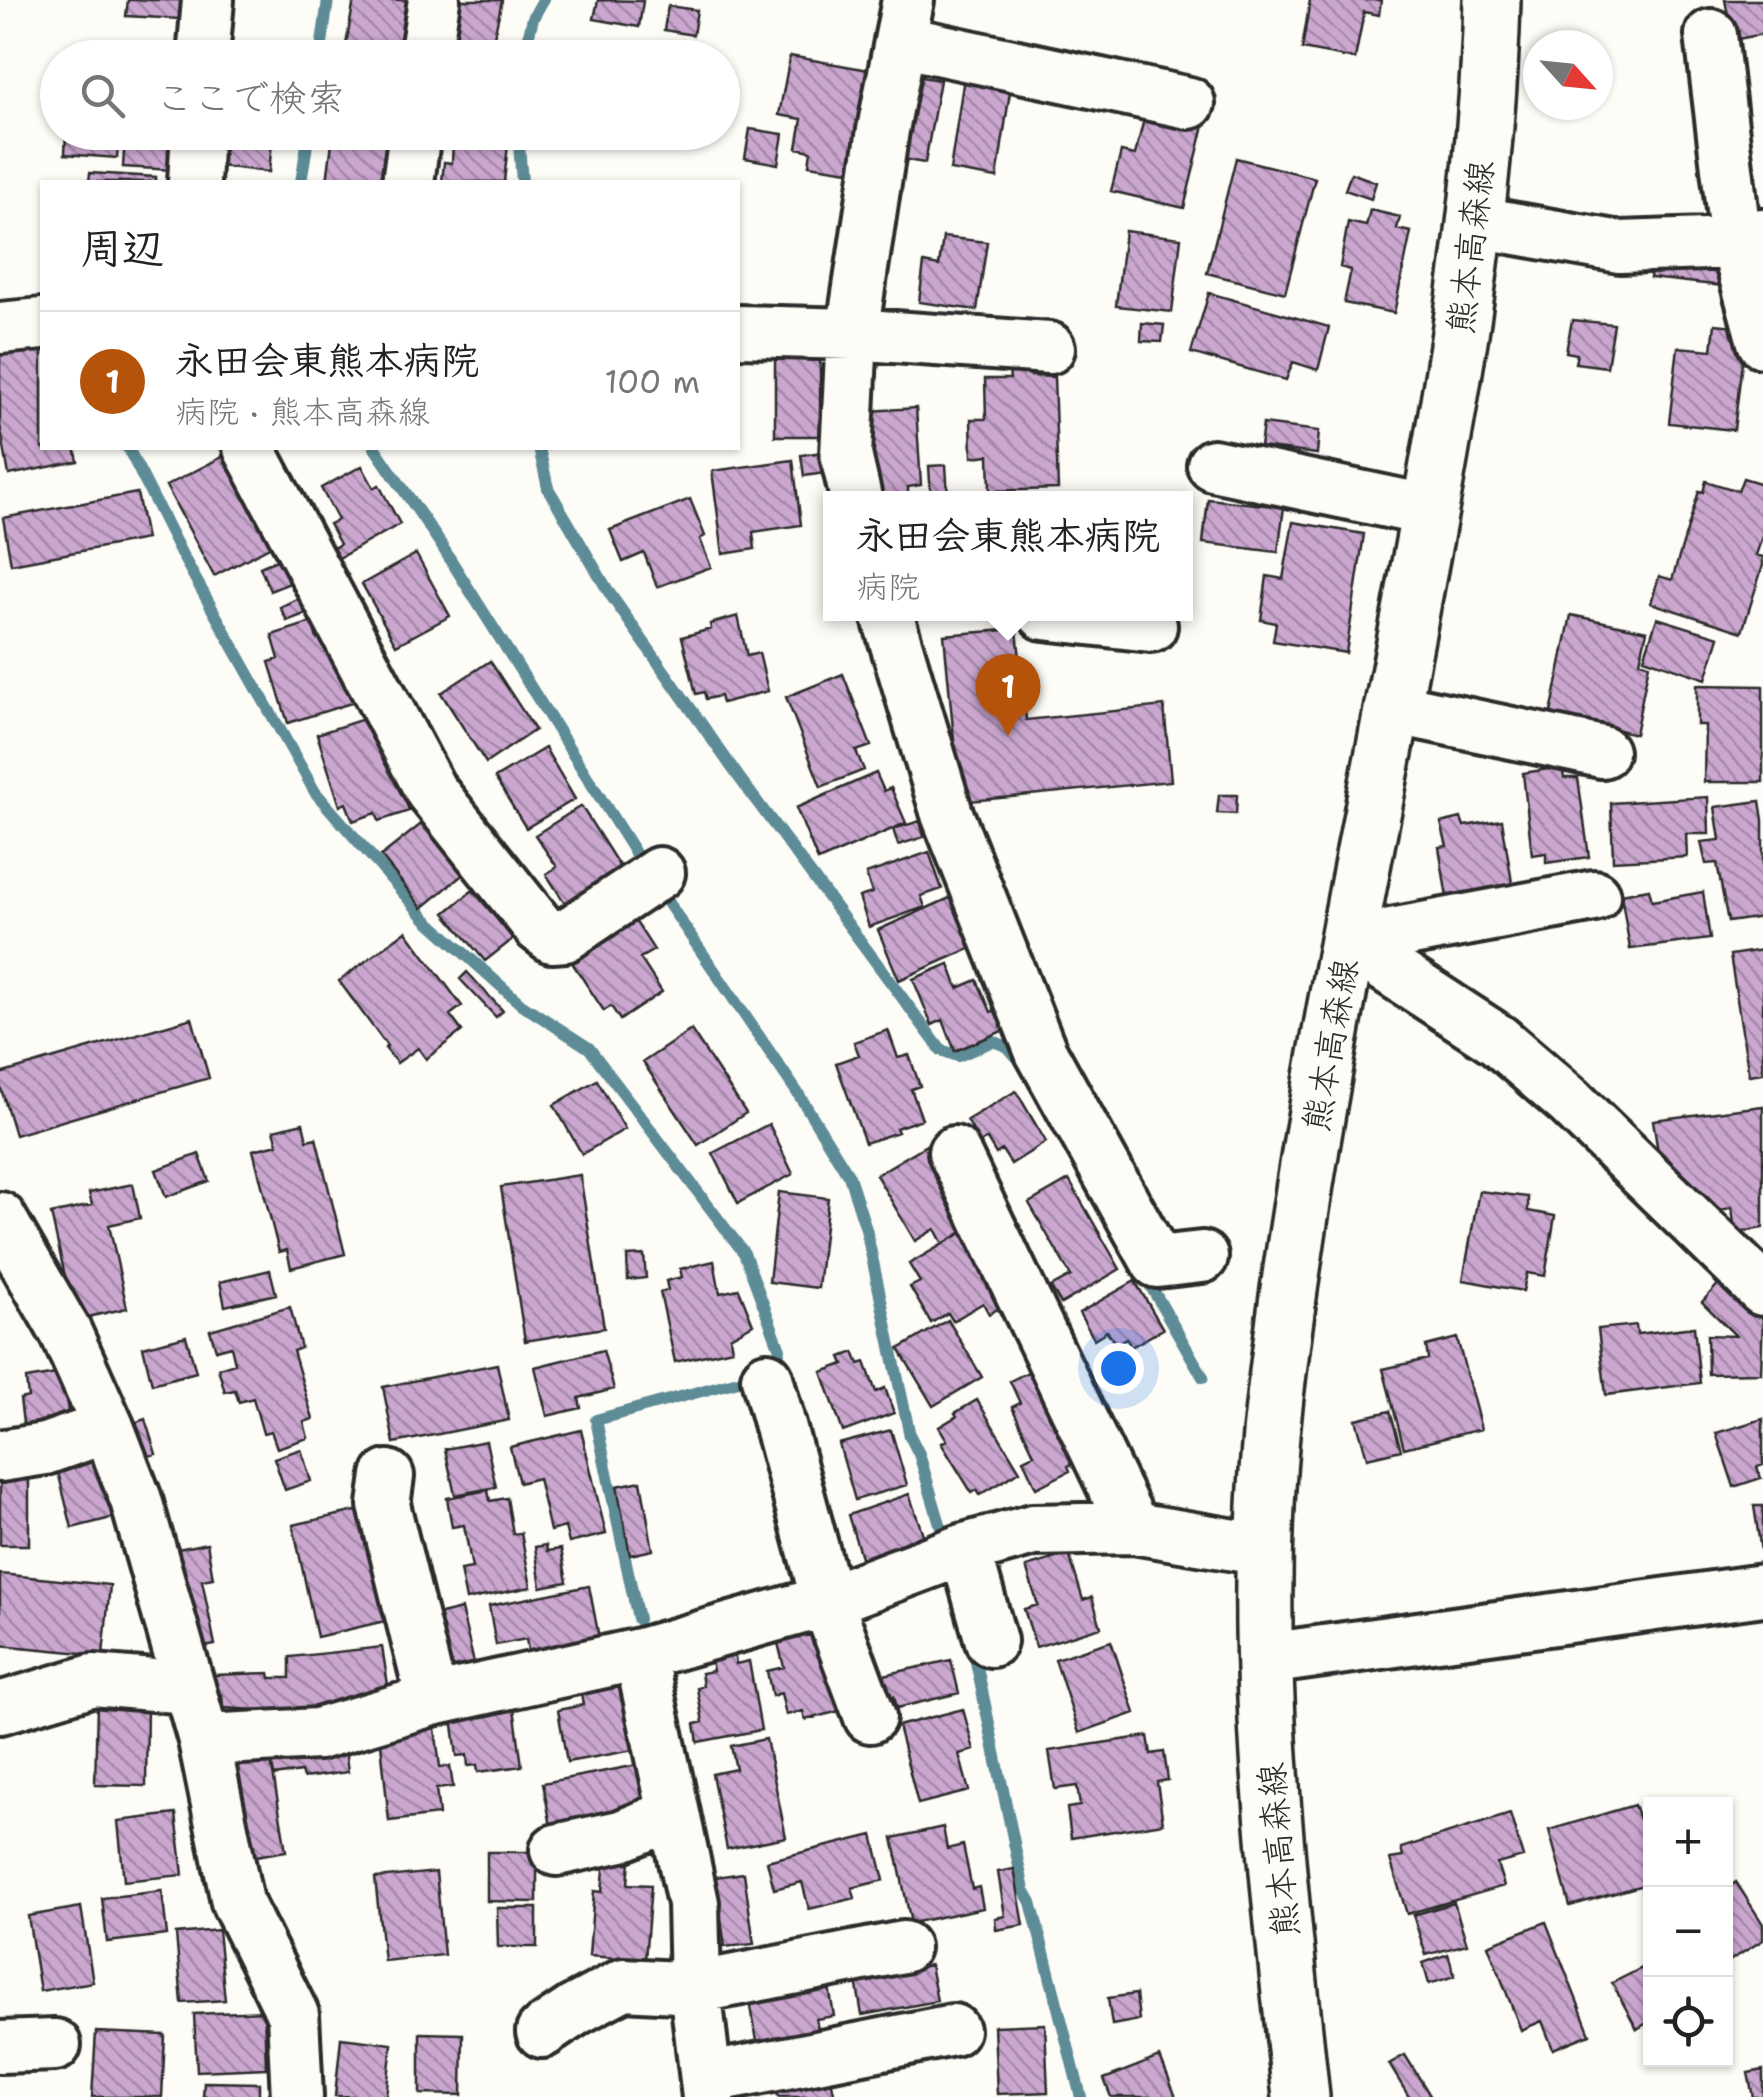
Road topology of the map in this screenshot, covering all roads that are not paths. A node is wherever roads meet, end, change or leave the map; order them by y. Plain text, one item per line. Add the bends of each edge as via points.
1 (208, 0) edge
2 (434, 0) edge
3 (1492, 0) edge
4 (904, 21) edge
5 (1711, 35) dead end
6 (205, 40) edge
7 (428, 40) edge
8 (1189, 103) dead end
9 (197, 150) edge
10 (412, 150) edge
11 (194, 180) edge
12 (408, 180) edge
13 (1477, 222) junction
14 (1750, 238) edge
15 (40, 324) edge
16 (0, 328) edge
17 (740, 331) edge
18 (852, 334) junction
19 (1763, 342) edge
20 (1049, 348) dead end
21 (251, 450) edge
22 (1213, 465) dead end
23 (854, 491) edge
24 (1430, 511) junction
25 (889, 621) edge
26 (1106, 621) edge
27 (1151, 626) dead end
28 (1394, 708) junction
29 (1602, 752) dead end
30 (659, 873) dead end
31 (1594, 896) dead end
32 (1348, 942) junction
33 (954, 1152) dead end
34 (0, 1218) edge
35 (1202, 1257) dead end
36 (1763, 1290) edge
37 (767, 1378) dead end
38 (108, 1427) junction
39 (0, 1456) edge
40 (388, 1476) dead end
41 (1133, 1528) junction
42 (965, 1549) junction
43 (1265, 1550) junction
44 (1763, 1590) edge
45 (827, 1601) junction
46 (990, 1641) dead end
47 (640, 1654) junction
48 (1266, 1659) junction
49 (190, 1688) junction
50 (432, 1700) junction
51 (0, 1708) edge
52 (870, 1717) dead end
53 (204, 1740) junction
54 (674, 1814) junction
55 (556, 1850) dead end
56 (903, 1947) dead end
57 (695, 1988) junction
58 (953, 2030) dead end
59 (542, 2032) dead end
60 (55, 2045) dead end
61 (0, 2047) edge
62 (707, 2088) edge
63 (297, 2097) edge
64 (1302, 2097) edge

1 - 6 street
2 - 7 street
3 - 13 main road, 熊本高森線
4 - 8 street
4 - 18 street
5 - 14 street
9 - 11 street
10 - 12 street
13 - 14 street via 1620,247
13 - 24 main road, 熊本高森線
14 - 19 street
15 - 16 street
17 - 18 street
18 - 20 street
18 - 23 street via 846,455
21 - 30 street via 431,791 540,927 552,937 564,936
22 - 24 street
24 - 28 main road, 熊本高森線
25 - 35 street via 947,814 1041,1052 1157,1262
26 - 27 street
28 - 29 street
28 - 32 main road, 熊本高森線
31 - 32 street
32 - 36 street via 1498,1040
32 - 43 main road, 熊本高森線 via 1290,1278
33 - 41 street
34 - 38 street via 66,1333
37 - 45 street
38 - 39 street
38 - 49 street
40 - 50 street via 384,1505
41 - 42 street via 1033,1530
41 - 43 street
42 - 45 street
42 - 46 street
43 - 48 main road, 熊本高森線
44 - 48 street
45 - 47 street
45 - 52 street
47 - 50 street
47 - 54 street
48 - 64 main road, 熊本高森線 via 1272,1804
49 - 51 street via 93,1680
49 - 53 street
50 - 53 street via 318,1734
53 - 63 street via 236,1902 293,2015
54 - 55 street via 621,1836
54 - 57 street via 693,1903
56 - 57 street
57 - 59 street via 624,1984
57 - 62 street
58 - 62 street
60 - 61 street

